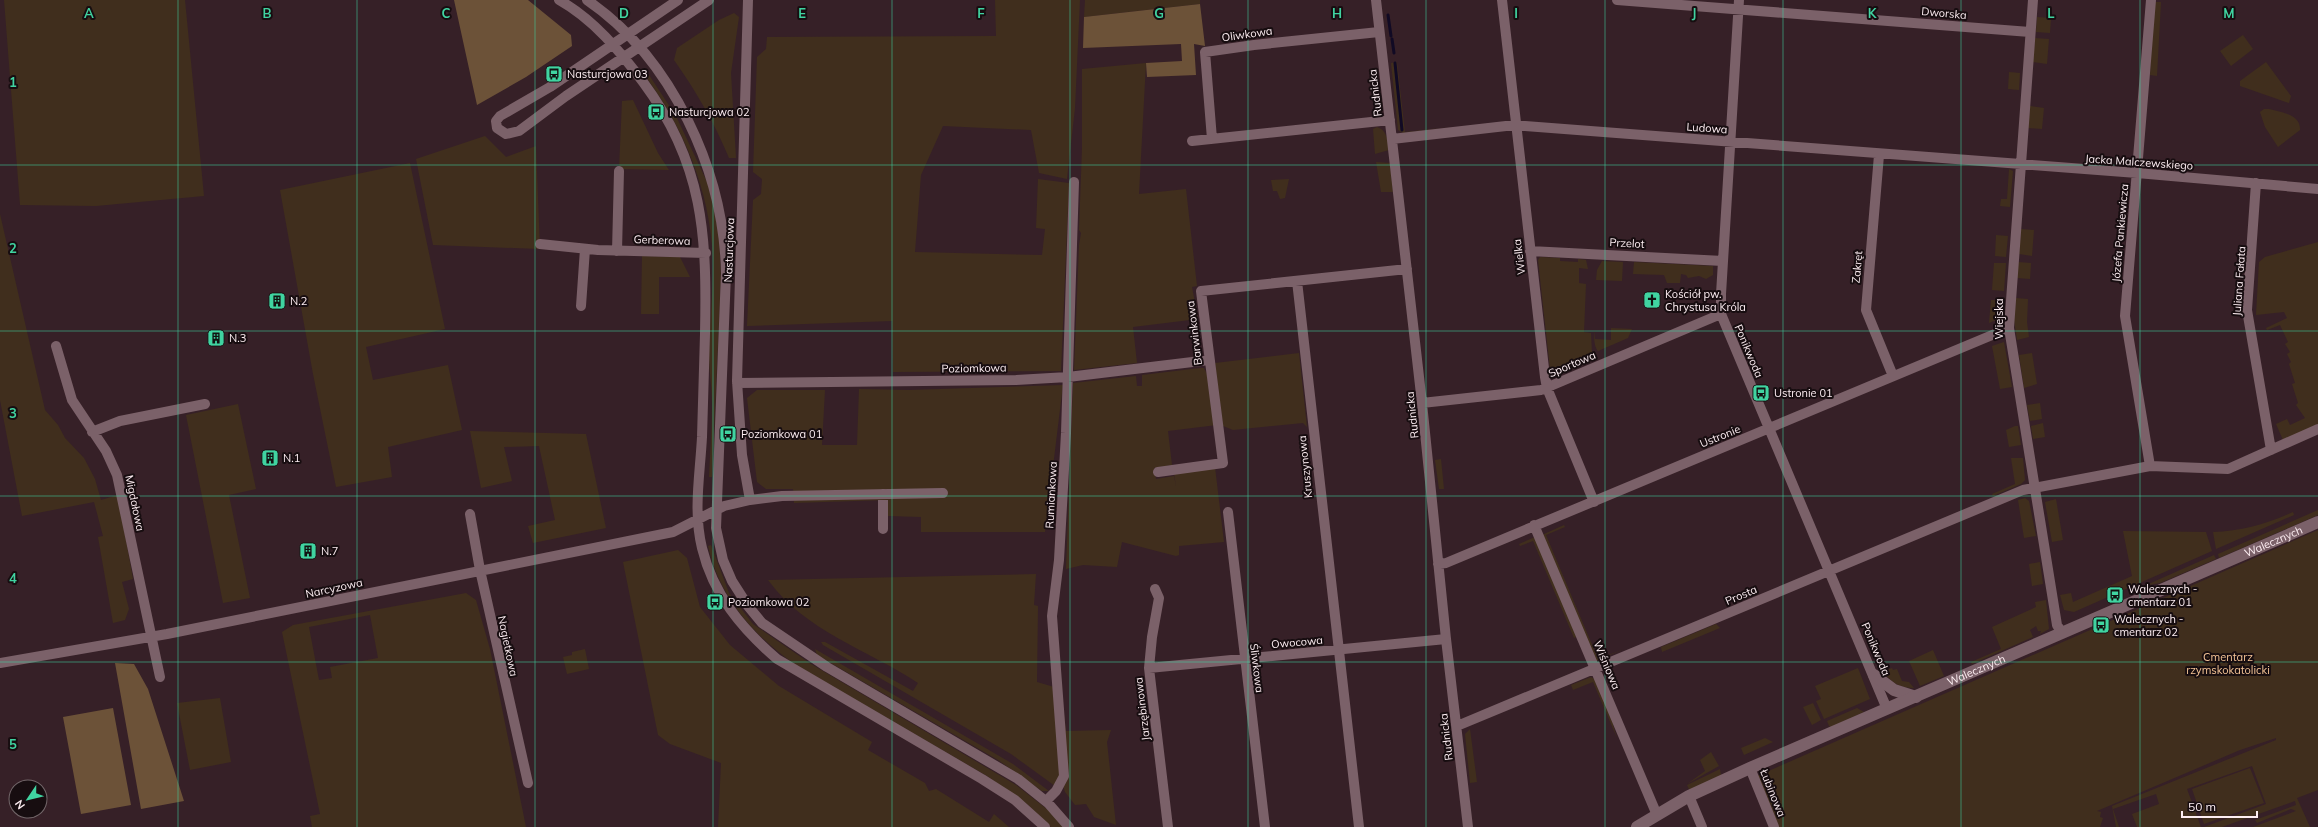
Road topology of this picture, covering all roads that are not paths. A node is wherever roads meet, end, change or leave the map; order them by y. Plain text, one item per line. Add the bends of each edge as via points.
1 (559, 0) edge
2 (587, 0) edge
3 (678, 0) edge
4 (709, 0) edge
5 (748, 0) edge
6 (1376, 0) edge
7 (1502, 0) edge
8 (1616, 0) edge
9 (2033, 0) edge
10 (2152, 0) edge
11 (1739, 4) edge
12 (1379, 32) junction
13 (2030, 32) junction
14 (628, 35) junction
15 (612, 44) junction
16 (639, 47) junction
17 (624, 57) junction
18 (1390, 120) junction
19 (1517, 126) junction
20 (1212, 139) junction
21 (1392, 139) junction
22 (1192, 142) dead end
23 (1731, 142) junction
24 (1879, 155) junction
25 (2020, 165) junction
26 (619, 171) dead end
27 (2137, 173) junction
28 (1074, 182) dead end
29 (2256, 183) junction
30 (2318, 189) edge
31 (540, 244) dead end
32 (585, 249) junction
33 (617, 251) junction
34 (1530, 251) junction
35 (706, 253) junction
36 (1723, 261) junction
37 (1407, 269) junction
38 (1297, 281) junction
39 (581, 306) dead end
40 (1721, 314) junction
41 (2009, 328) junction
42 (56, 346) dead end
43 (1209, 360) junction
44 (1893, 376) junction
45 (1068, 377) junction
46 (737, 383) junction
47 (1547, 388) junction
48 (1422, 403) junction
49 (205, 404) dead end
50 (1770, 428) junction
51 (2318, 430) edge
52 (92, 432) junction
53 (2271, 450) junction
54 (2150, 466) junction
55 (1158, 472) dead end
56 (2035, 487) junction
57 (943, 492) dead end
58 (883, 494) junction
59 (750, 500) junction
60 (1594, 502) junction
61 (716, 510) junction
62 (1228, 512) dead end
63 (470, 514) dead end
64 (698, 520) junction
65 (2318, 522) edge
66 (1534, 525) junction
67 (883, 529) dead end
68 (1438, 564) junction
69 (480, 570) junction
70 (1830, 572) junction
71 (1156, 589) dead end
72 (2062, 633) junction
73 (150, 637) junction
74 (1446, 639) junction
75 (1338, 650) junction
76 (1244, 658) junction
77 (0, 663) edge
78 (1150, 668) junction
79 (1596, 670) junction
80 (1874, 675) junction
81 (160, 677) dead end
82 (1916, 697) junction
83 (1887, 709) junction
84 (1457, 726) junction
85 (1750, 768) junction
86 (528, 783) dead end
87 (1689, 796) junction
88 (1046, 801) junction
89 (1656, 815) junction
90 (1045, 827) edge
91 (1069, 827) edge
92 (1168, 827) edge
93 (1265, 827) edge
94 (1359, 827) edge
95 (1468, 827) edge
96 (1638, 827) edge
97 (1702, 827) edge
98 (1774, 827) edge

1 - 15 street via 595,27
2 - 14 street
3 - 14 street
4 - 16 street
5 - 46 street, Nasturcjowa
6 - 12 street, Rudnicka
7 - 19 street, Wielka
8 - 11 street, Dworska
9 - 13 street, Wiejska
10 - 27 street, Józefa Pankiewicza
11 - 13 street, Dworska
11 - 23 street, Ponikwoda
12 - 18 street, Rudnicka
12 - 20 street, Oliwkowa via 1205,52
13 - 25 street, Wiejska
14 - 15 street
14 - 16 street
15 - 17 street
15 - 17 street via 550,87 500,116 496,123 497,128 503,134 514,133
16 - 17 street
16 - 61 street via 669,89 693,131 713,182 721,220 726,273
17 - 35 street via 650,91 679,142 696,191
18 - 20 street
18 - 21 street, Rudnicka
19 - 21 street, Ludowa
19 - 23 street, Ludowa
19 - 34 street, Wielka
20 - 22 street
21 - 37 street, Rudnicka
23 - 24 street, Ludowa
23 - 36 street, Ponikwoda
24 - 25 street, Ludowa
24 - 44 street, Zakręt via 1866,310
25 - 27 street, Jacka Malczewskiego
25 - 41 street, Wiejska
26 - 33 street, Gerberowa
27 - 29 street, Jacka Malczewskiego
27 - 54 street, Józefa Pankiewicza via 2125,316
28 - 45 street, Rumiankowa
29 - 30 street, Jacka Malczewskiego
29 - 53 street, Juliana Fałata via 2247,310
31 - 32 street, Gerberowa
32 - 33 street, Gerberowa
32 - 39 street
33 - 35 street, Gerberowa
34 - 36 street, Przelot
34 - 47 street, Wielka
35 - 64 street via 703,413 696,500
36 - 40 street, Ponikwoda
37 - 38 street, Barwinkowa
37 - 48 street, Rudnicka
38 - 43 street, Barwinkowa via 1201,292
38 - 75 street, Kruszynowa
40 - 47 street, Sportowa
40 - 50 street, Ponikwoda
41 - 44 street, Ustronie
41 - 56 street, Wiejska
42 - 52 street, Migdałowa via 72,400
43 - 45 street, Poziomkowa
43 - 55 street, Barwinkowa via 1223,463
44 - 50 street, Ustronie
45 - 46 street, Poziomkowa via 1016,380
45 - 88 street, Rumiankowa via 1060,560 1052,616 1064,776 1056,791
46 - 59 street, Nasturcjowa via 742,455
47 - 48 street, Sportowa via 1532,392
47 - 60 street, Wielka
48 - 68 street, Rudnicka
49 - 52 street via 120,421
50 - 60 street, Ustronie
50 - 70 street, Ponikwoda
51 - 53 street, Prosta
52 - 73 street, Migdałowa via 106,451 117,475
53 - 54 street, Prosta via 2228,469
54 - 56 street, Prosta
56 - 70 street, Prosta
56 - 72 street, Wiejska via 2057,626
57 - 58 street, Narcyzowa
58 - 59 street, Narcyzowa via 782,496
58 - 67 street
59 - 61 street, Narcyzowa via 732,503
60 - 66 street, Ustronie
61 - 64 street, Narcyzowa
61 - 88 street via 717,537 723,560 738,592 762,623 827,667 998,766
62 - 76 street, Śliwkowa
63 - 69 street, Nagietkowa
64 - 69 street, Narcyzowa via 673,532
64 - 90 street via 702,548 715,586 738,622 754,640 798,672 1009,796
65 - 72 street, Walecznych
66 - 68 street, Ustronie via 1446,563
66 - 79 street, Wiśniowa
68 - 74 street, Rudnicka
69 - 73 street, Narcyzowa
69 - 86 street, Nagietkowa
70 - 79 street, Prosta
70 - 80 street, Ponikwoda
71 - 78 street, Jarzębinowa via 1160,598 1152,637
72 - 82 street, Walecznych
73 - 77 street, Narcyzowa
73 - 81 street, Migdałowa
74 - 75 street, Owocowa
74 - 84 street, Rudnicka
75 - 76 street, Owocowa
75 - 94 street
76 - 78 street, Owocowa
76 - 93 street, Śliwkowa
78 - 92 street, Jarzębinowa
79 - 84 street, Prosta
79 - 89 street, Wiśniowa
80 - 82 street via 1894,690
80 - 83 street, Ponikwoda
82 - 83 street, Walecznych
83 - 85 street, Walecznych
84 - 95 street, Rudnicka
85 - 87 street, Walecznych
85 - 98 street, Łubinowa
87 - 89 street, Walecznych
87 - 97 street
88 - 91 street
89 - 96 street, Walecznych

